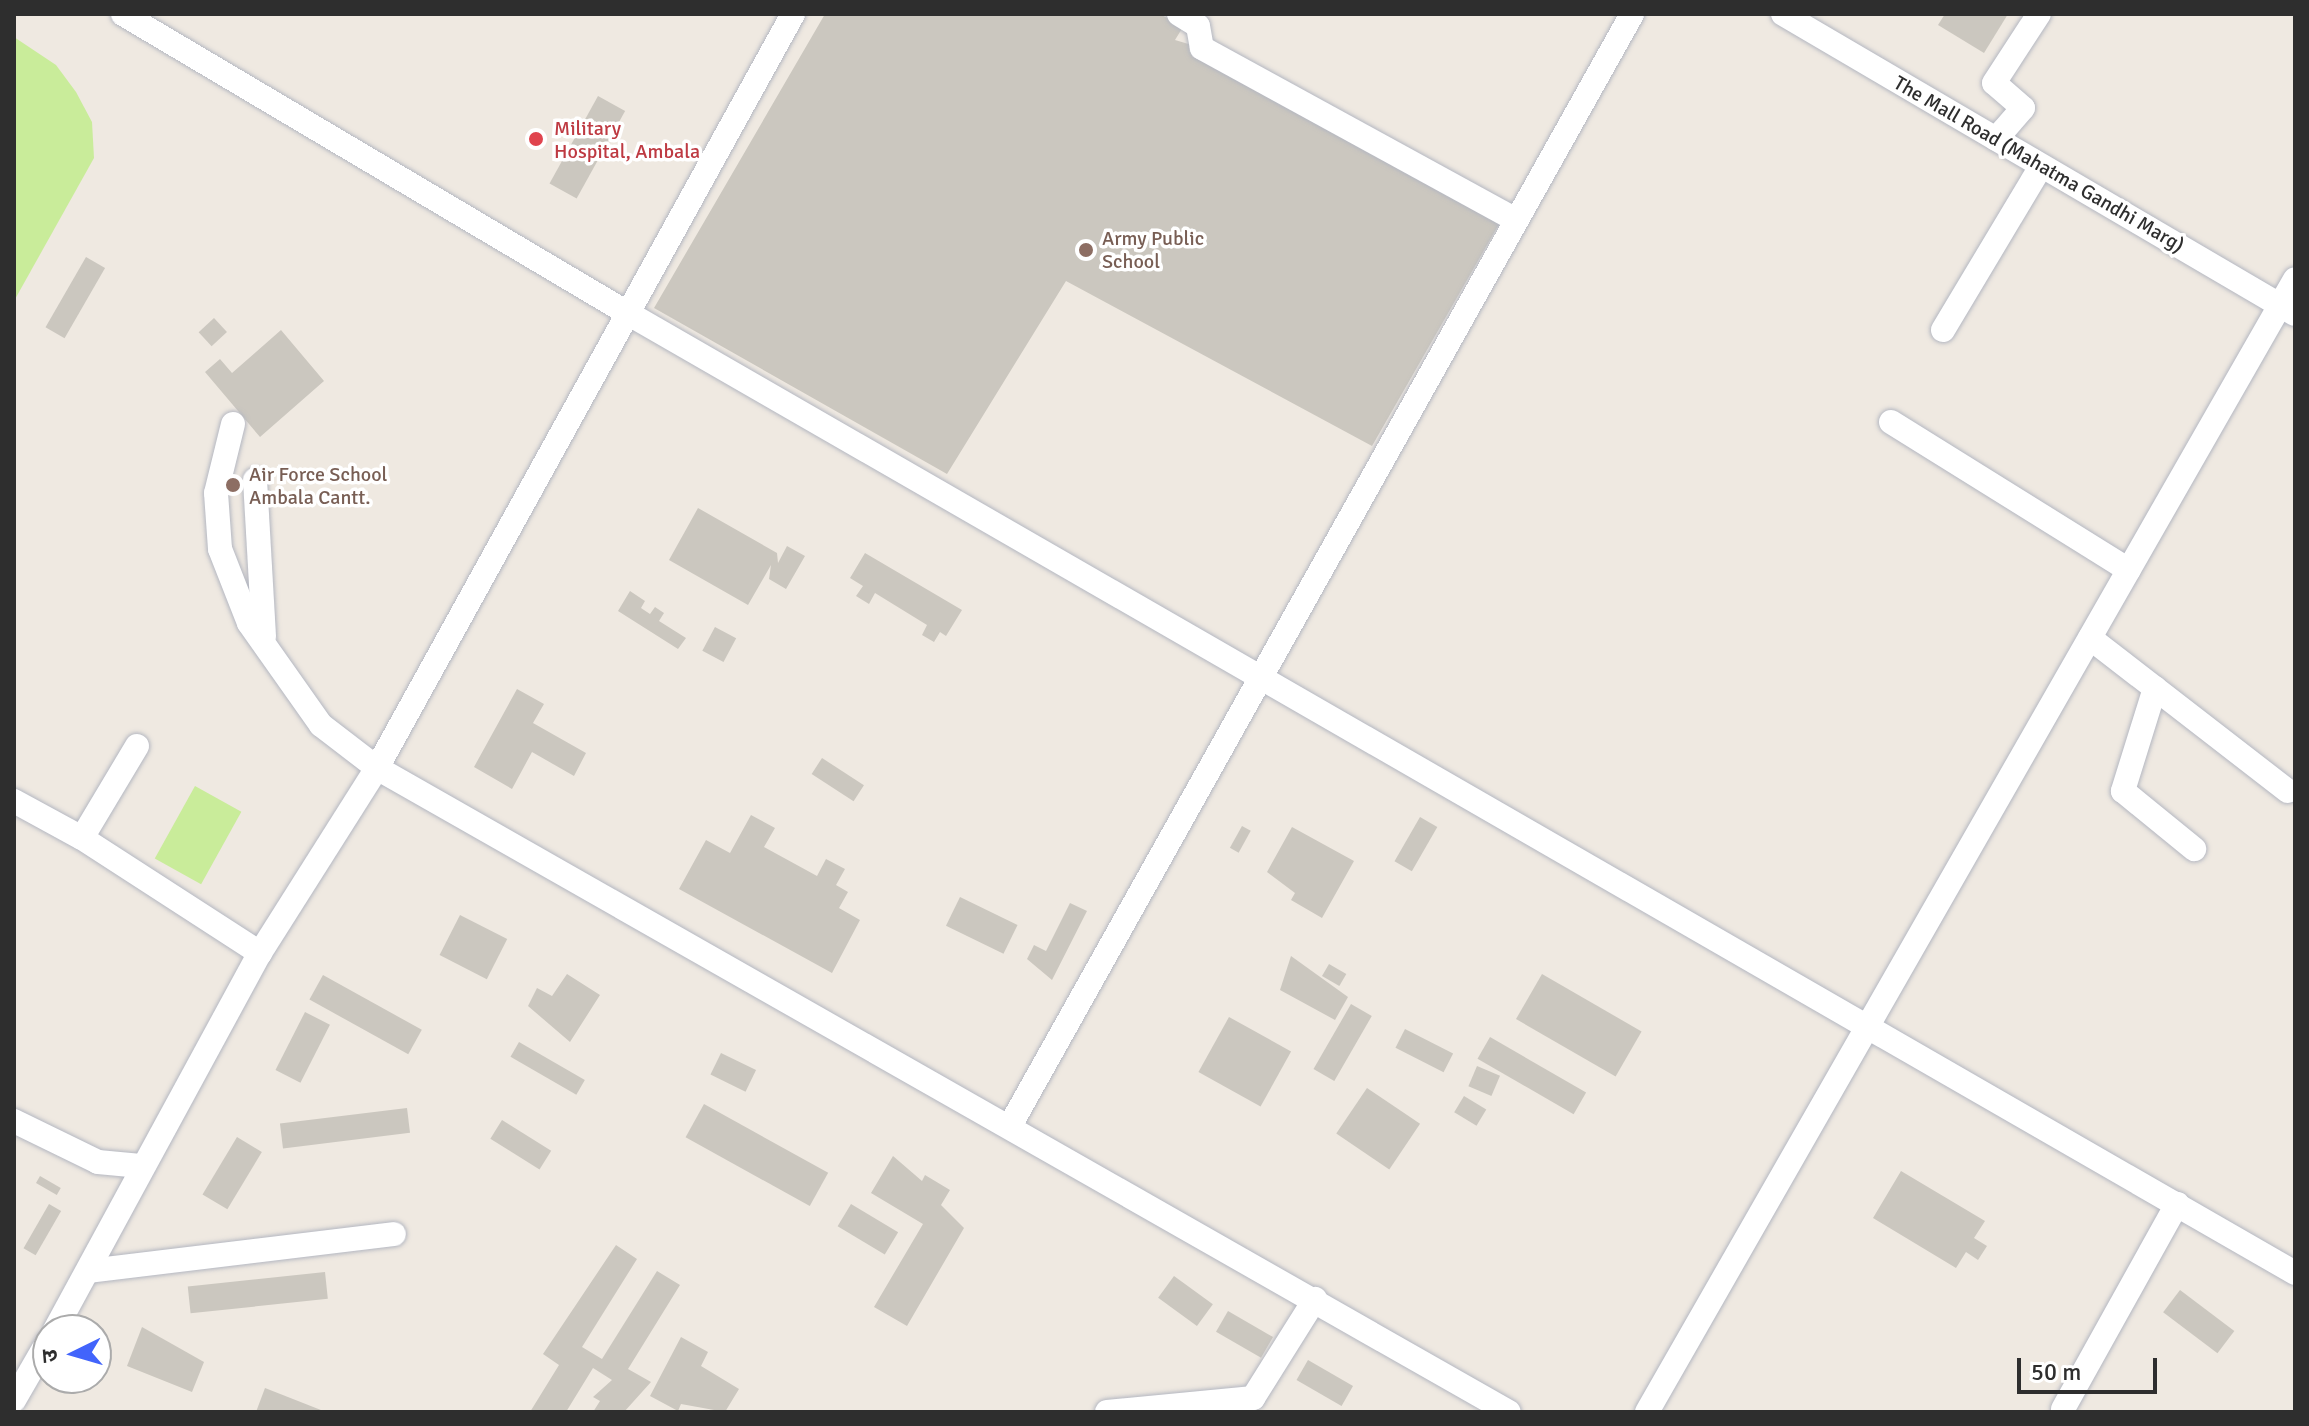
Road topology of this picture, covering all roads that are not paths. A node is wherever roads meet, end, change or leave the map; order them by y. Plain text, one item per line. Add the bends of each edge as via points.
1 (123, 14) edge
2 (793, 14) edge
3 (1179, 14) edge
4 (1632, 14) edge
5 (1783, 14) edge
6 (2039, 14) edge
7 (1996, 139) junction
8 (2041, 166) junction
9 (1514, 219) junction
10 (2295, 279) edge
11 (2287, 310) edge
12 (624, 311) junction
13 (1943, 330) dead end
14 (1891, 422) dead end
15 (233, 424) dead end
16 (255, 480) dead end
17 (2129, 570) junction
18 (2090, 638) junction
19 (267, 651) junction
20 (1258, 675) junction
21 (2155, 688) junction
22 (137, 746) dead end
23 (377, 768) junction
24 (2288, 791) dead end
25 (14, 801) edge
26 (82, 838) junction
27 (2194, 849) dead end
28 (260, 953) junction
29 (1868, 1025) junction
30 (14, 1121) edge
31 (1011, 1124) junction
32 (141, 1166) junction
33 (2177, 1204) junction
34 (394, 1234) dead end
35 (89, 1271) junction
36 (2295, 1273) edge
37 (1315, 1299) junction
38 (64, 1314) edge
39 (32, 1369) edge
40 (14, 1400) edge
41 (2063, 1409) dead end
42 (1107, 1412) edge
43 (1509, 1412) edge
44 (1647, 1412) edge

1 - 12 street
2 - 12 street
3 - 9 street via 1198,26 1202,48
4 - 9 street
5 - 7 street, The Mall Road (Mahatma Gandhi Marg)
6 - 7 street via 1994,83 2023,108
7 - 8 street, The Mall Road (Mahatma Gandhi Marg)
8 - 11 street, The Mall Road (Mahatma Gandhi Marg)
8 - 13 street
9 - 20 street
10 - 11 street
11 - 17 street
12 - 20 street
12 - 23 street
14 - 17 street
15 - 19 street via 216,493 220,549
16 - 19 street
17 - 18 street
18 - 21 street
18 - 29 street
19 - 23 street via 305,711
20 - 29 street
20 - 31 street
21 - 24 street
21 - 27 street via 2123,791
22 - 26 street
23 - 28 street
23 - 31 street
25 - 26 street
26 - 28 street
28 - 32 street
29 - 33 street
29 - 44 street
30 - 32 street via 98,1162
31 - 37 street
32 - 35 street
33 - 36 street
33 - 41 street
34 - 35 street
35 - 38 street
37 - 42 street via 1253,1398
37 - 43 street
39 - 40 street

